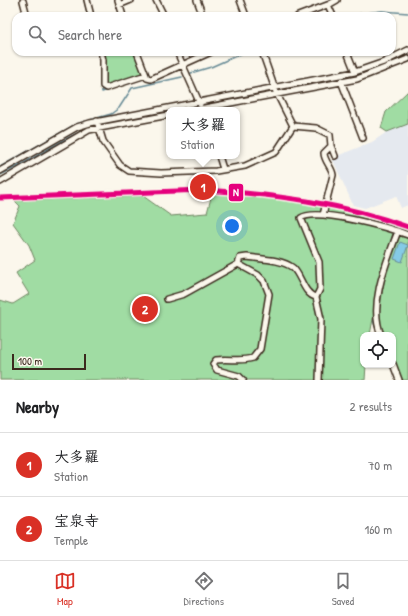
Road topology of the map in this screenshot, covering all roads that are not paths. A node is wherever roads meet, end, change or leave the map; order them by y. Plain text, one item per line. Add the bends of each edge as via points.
1 (24, 0) edge
2 (87, 0) edge
3 (131, 0) edge
4 (156, 0) edge
5 (197, 0) edge
6 (240, 0) edge
7 (337, 0) edge
8 (118, 2) edge
9 (328, 5) junction
10 (26, 12) edge
11 (90, 12) edge
12 (122, 12) edge
13 (162, 12) edge
14 (202, 12) edge
15 (244, 12) edge
16 (309, 12) edge
17 (331, 12) edge
18 (408, 50) edge
19 (102, 56) edge
20 (139, 56) edge
21 (179, 56) edge
22 (202, 56) edge
23 (263, 56) edge
24 (349, 56) edge
25 (408, 59) edge
26 (182, 65) junction
27 (385, 65) junction
28 (355, 72) junction
29 (146, 75) junction
30 (339, 79) junction
31 (276, 90) junction
32 (201, 106) edge
33 (166, 112) edge
34 (166, 115) edge
35 (98, 125) junction
36 (293, 126) junction
37 (362, 138) dead end
38 (331, 146) junction
39 (335, 156) dead end
40 (220, 159) edge
41 (223, 169) junction
42 (0, 171) edge
43 (0, 182) edge
44 (324, 214) junction
45 (398, 231) junction
46 (408, 235) edge
47 (238, 264) junction
48 (316, 297) junction
49 (167, 299) dead end
50 (380, 332) edge
51 (394, 368) edge
52 (243, 380) edge
53 (319, 380) edge
54 (399, 380) edge

1 - 10 street
2 - 11 street
3 - 8 street
4 - 13 street
5 - 14 street
6 - 15 street
7 - 9 street
8 - 12 street
9 - 16 street
9 - 17 street
18 - 27 street
19 - 29 street via 103,86 106,88
20 - 29 street
21 - 26 street
22 - 26 street
23 - 31 street
24 - 28 street
25 - 27 street
26 - 29 street via 151,79
26 - 32 street
27 - 28 street
27 - 30 street via 360,78
28 - 30 street
30 - 31 street
30 - 37 street
31 - 32 street
31 - 36 street
33 - 35 street
34 - 35 street
35 - 41 street via 103,141 116,161 129,171 180,172
35 - 42 street via 78,127
35 - 43 street
36 - 38 street via 316,128 329,133
36 - 41 street via 276,152 238,168
38 - 39 street
38 - 44 street via 324,153 333,173
40 - 41 street
44 - 45 street
44 - 48 street via 304,215 301,218 319,262 320,289
45 - 46 street
45 - 50 street via 384,271 376,314
47 - 48 street via 240,258 246,256 290,266 309,292
47 - 49 street via 184,294
47 - 52 street via 258,275 264,281 268,294 260,349 253,358 247,360 216,360 213,364 217,370 239,376
48 - 53 street via 321,319
51 - 54 street

